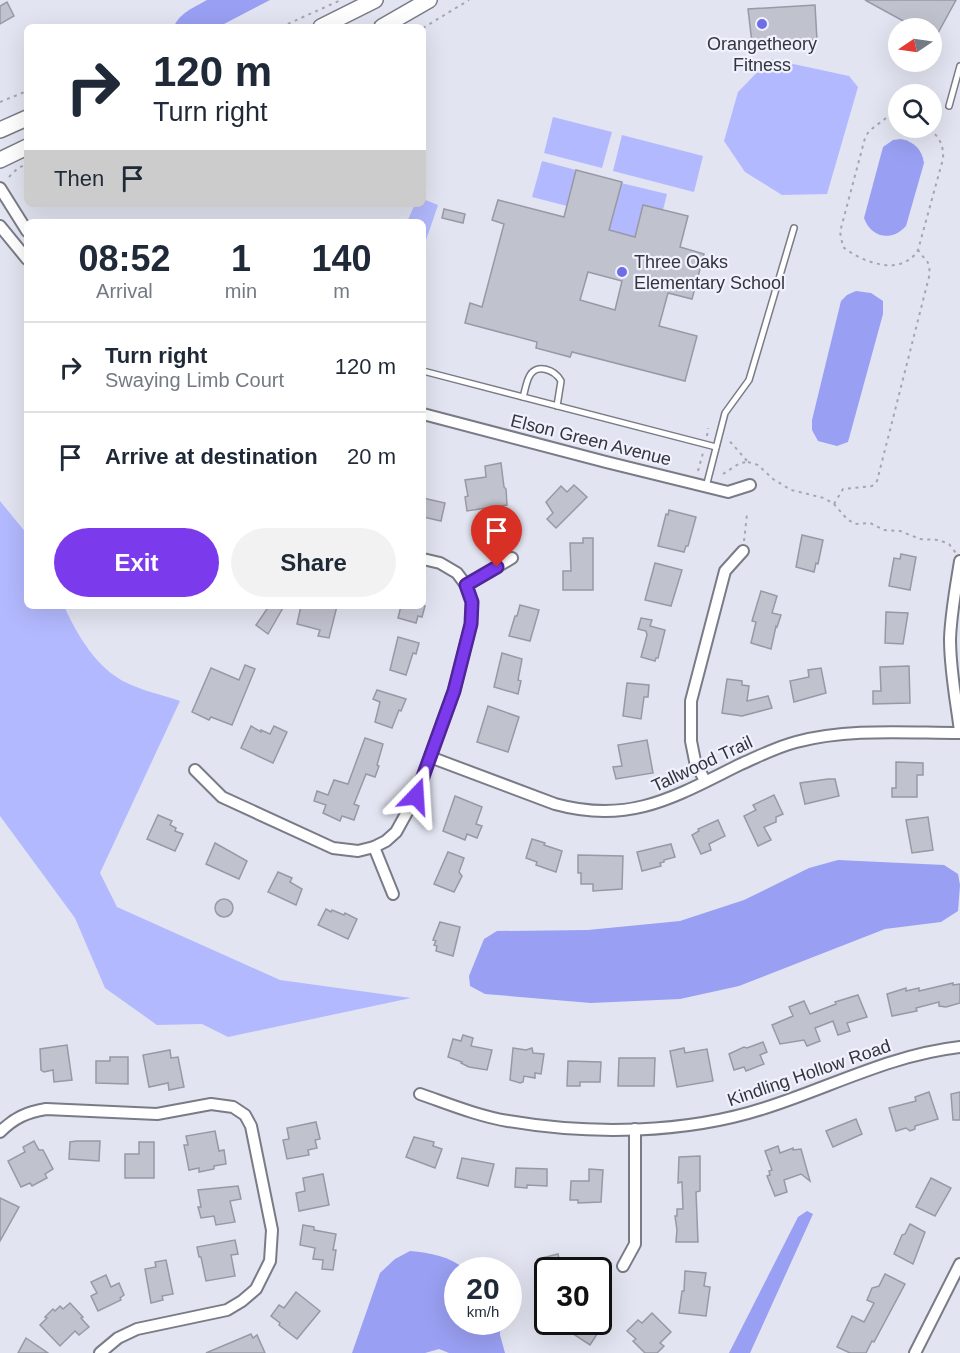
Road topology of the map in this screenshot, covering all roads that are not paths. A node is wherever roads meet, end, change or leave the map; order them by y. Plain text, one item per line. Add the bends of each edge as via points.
1 (375, 0) edge
2 (429, 0) edge
3 (327, 24) edge
4 (387, 24) edge
5 (960, 66) edge
6 (949, 106) dead end
7 (24, 119) edge
8 (0, 130) edge
9 (24, 148) edge
10 (0, 159) edge
11 (0, 188) edge
12 (0, 226) edge
13 (24, 226) edge
14 (794, 228) dead end
15 (24, 255) edge
16 (426, 372) edge
17 (523, 397) junction
18 (557, 406) junction
19 (426, 415) edge
20 (716, 447) junction
21 (750, 485) dead end
22 (706, 486) junction
23 (743, 551) road end
24 (512, 558) dead end
25 (426, 560) edge
26 (960, 561) edge
27 (466, 585) junction
28 (960, 732) edge
29 (430, 757) junction
30 (195, 770) dead end
31 (705, 782) junction
32 (374, 847) junction
33 (393, 894) dead end
34 (960, 1047) edge
35 (420, 1094) dead end
36 (635, 1129) junction
37 (0, 1132) edge
38 (960, 1264) edge
39 (623, 1266) dead end
40 (100, 1353) edge
41 (915, 1353) edge

1 - 3 main road
2 - 4 main road
5 - 6 lane
7 - 8 main road
9 - 10 main road
11 - 13 street
12 - 15 street
14 - 20 lane via 749,380 725,413
16 - 17 lane
17 - 18 lane
17 - 18 lane via 532,373 554,371 561,381
18 - 20 lane
19 - 22 street, Elson Green Avenue
20 - 22 lane
21 - 22 street, Elson Green Avenue via 728,492
23 - 31 street via 725,571 692,701 691,741
24 - 27 street
25 - 27 street via 451,568
26 - 28 street via 951,639
27 - 29 street via 472,602 471,624 454,691
28 - 31 street, Tallwood Trail via 821,736 769,751
29 - 31 street, Tallwood Trail via 555,804 588,811 647,807
29 - 32 street via 405,818 396,832
30 - 32 street via 222,797 333,848 358,851
32 - 33 street
34 - 36 street, Kindling Hollow Road via 909,1056 735,1117 674,1128
35 - 36 street, Kindling Hollow Road via 507,1121
36 - 39 street via 635,1244
37 - 40 street via 16,1118 46,1109 157,1114 211,1104 233,1107 251,1126 272,1230 270,1261 256,1289 227,1310 137,1329
38 - 41 street

